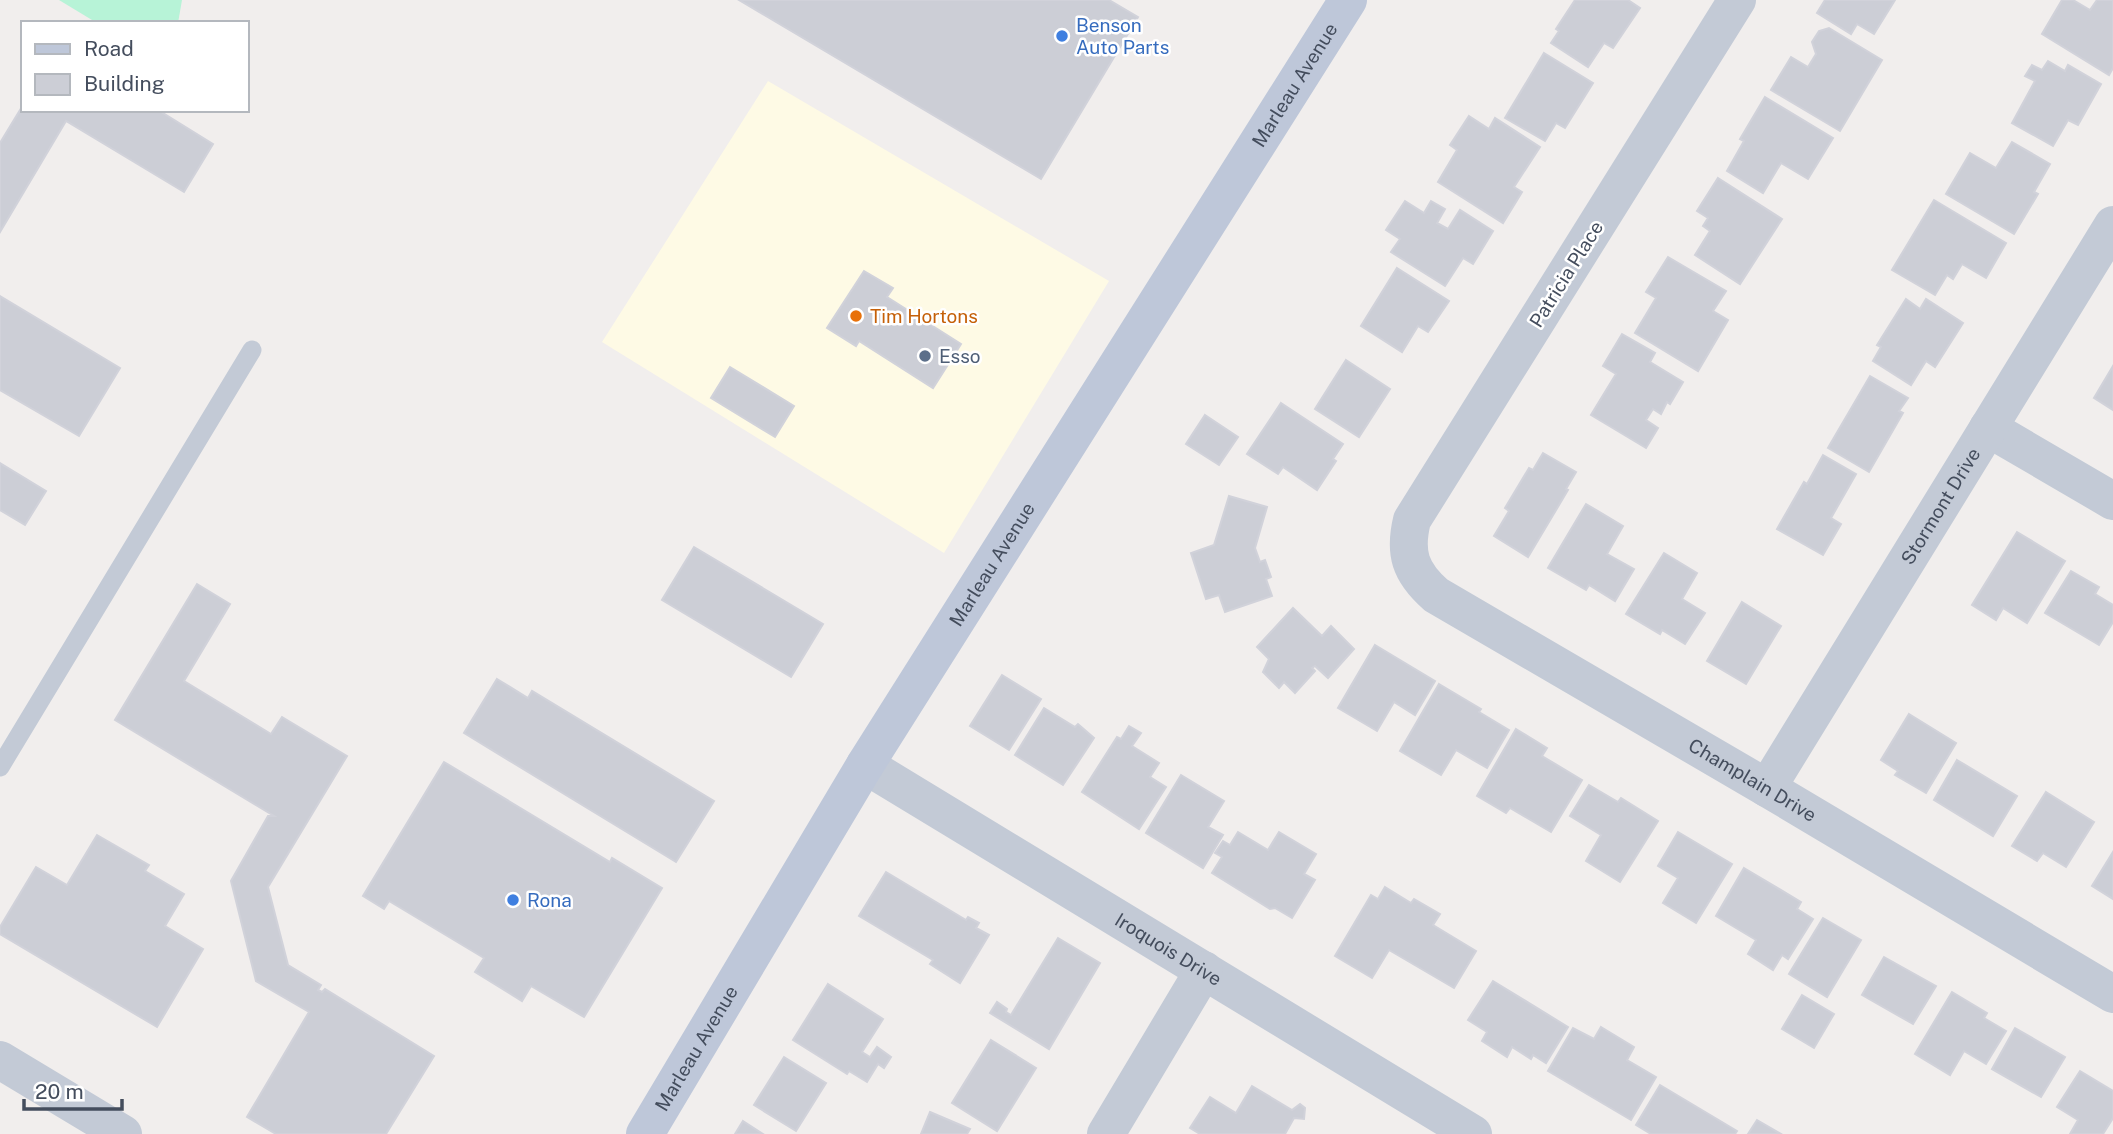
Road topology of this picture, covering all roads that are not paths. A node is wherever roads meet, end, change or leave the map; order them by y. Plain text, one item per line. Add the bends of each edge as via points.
1 (1348, 0) edge
2 (1737, 0) edge
3 (2113, 225) edge
4 (252, 350) dead end
5 (1987, 428) junction
6 (2113, 501) edge
7 (1408, 552) joint
8 (865, 765) junction
9 (0, 767) edge
10 (1767, 788) junction
11 (1204, 970) junction
12 (2113, 994) edge
13 (0, 1060) edge
14 (123, 1134) edge
15 (645, 1134) edge
16 (1106, 1134) edge
17 (1473, 1134) edge

1 - 8 main road, Marleau Avenue
2 - 7 street, Patricia Place via 1412,520
3 - 5 street, Stormont Drive
4 - 9 lane
5 - 6 street
5 - 10 street, Stormont Drive
7 - 10 street, Champlain Drive via 1412,567 1436,595
8 - 11 street, Iroquois Drive
8 - 15 main road, Marleau Avenue
10 - 12 street, Champlain Drive
11 - 16 street
11 - 17 street, Iroquois Drive
13 - 14 street

